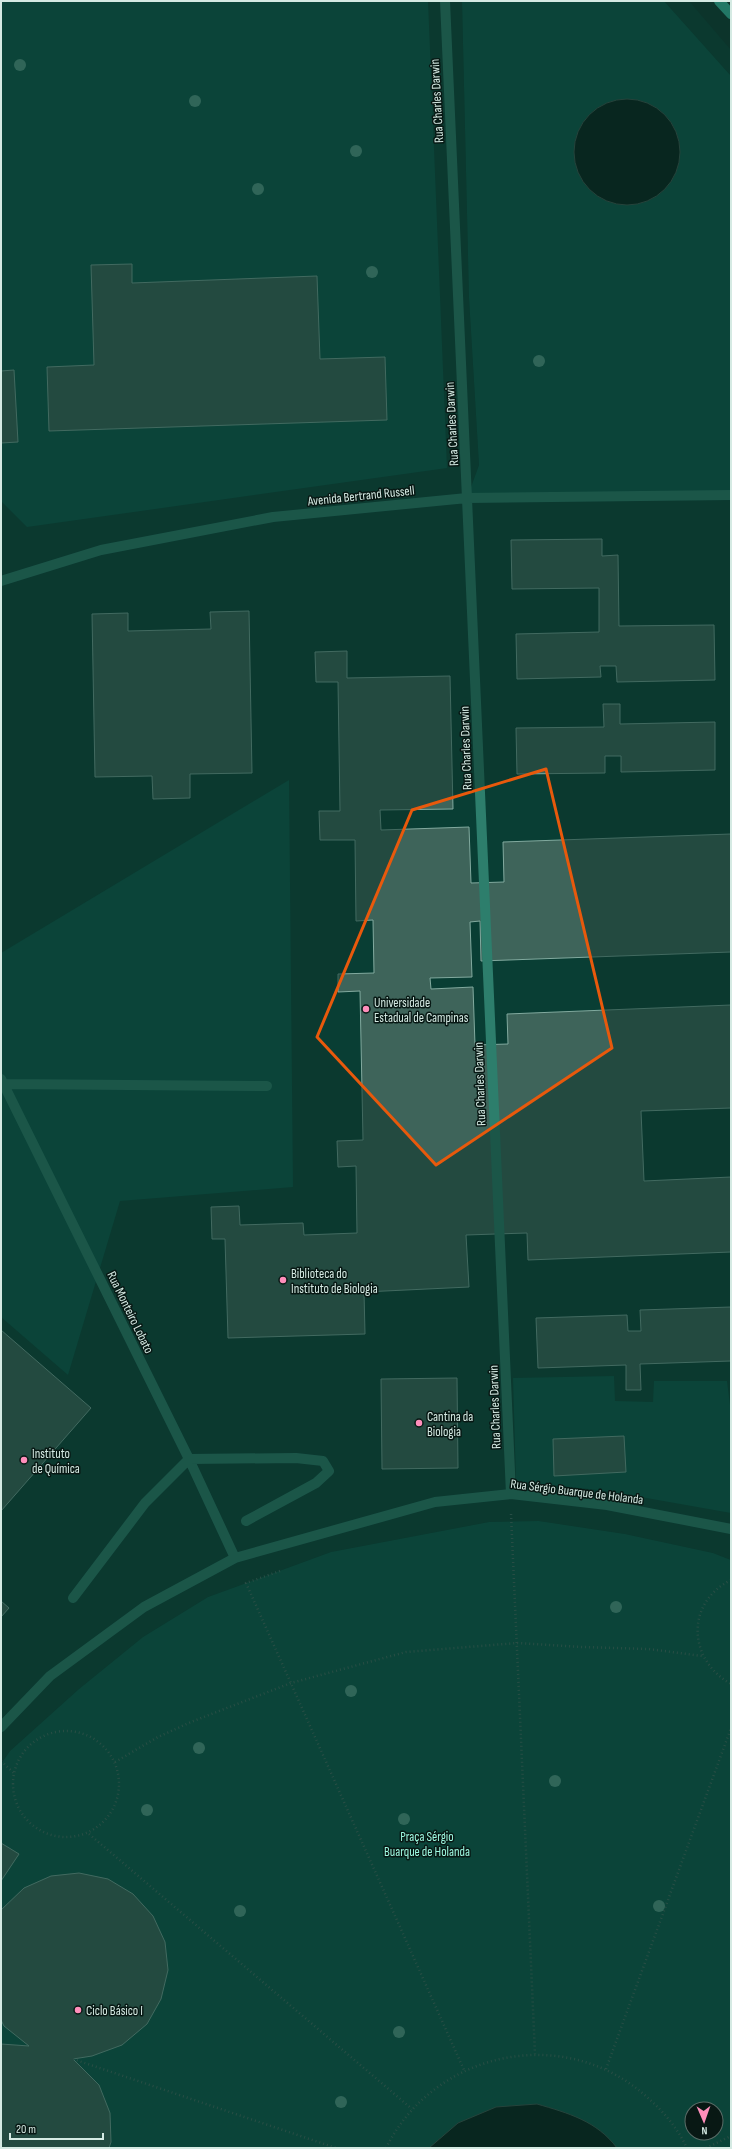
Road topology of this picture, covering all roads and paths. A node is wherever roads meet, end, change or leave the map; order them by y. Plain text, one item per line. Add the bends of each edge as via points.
1 (445, 1) edge
2 (719, 1) edge
3 (731, 14) edge
4 (731, 495) edge
5 (467, 498) junction
6 (1, 581) edge
7 (2, 1081) edge
8 (267, 1086) dead end
9 (189, 1459) junction
10 (511, 1494) junction
11 (246, 1521) dead end
12 (731, 1529) edge
13 (235, 1558) junction
14 (280, 1571) dead end
15 (731, 1580) edge
16 (73, 1598) dead end
17 (517, 1643) junction
18 (702, 1656) junction
19 (291, 1683) junction
20 (731, 1684) edge
21 (1, 1726) edge
22 (731, 1728) edge
23 (1, 1761) edge
24 (115, 1762) junction
25 (14, 1772) junction
26 (89, 1834) junction
27 (535, 2054) junction
28 (73, 2060) dead end
29 (606, 2069) junction
30 (464, 2070) junction
31 (412, 2109) junction
32 (731, 2136) edge
33 (336, 2148) edge
34 (386, 2148) edge
35 (687, 2148) edge
36 (706, 2148) edge

1 - 5 street, Rua Charles Darwin
2 - 3 main road
4 - 5 street, Avenida Bertrand Russell
5 - 6 street, Avenida Bertrand Russell via 273,517 101,550
5 - 10 street, Rua Charles Darwin
7 - 8 street
7 - 9 street, Rua Monteiro Lobato
9 - 11 street via 296,1458 323,1461 329,1471 316,1483
9 - 13 street, Rua Monteiro Lobato
9 - 16 street via 145,1503
10 - 12 street, Rua Sérgio Buarque de Holanda via 607,1505
10 - 13 street, Rua Sérgio Buarque de Holanda via 435,1502
10 - 17 path
13 - 21 street via 144,1607 50,1676
14 - 19 path via 246,1583
15 - 18 path via 715,1590 704,1604 698,1621 698,1639
17 - 18 path via 649,1649
17 - 19 path via 406,1652
17 - 27 path
18 - 20 path via 720,1678
19 - 24 path via 191,1722 158,1737
19 - 30 path
22 - 29 path
23 - 25 path
24 - 25 path via 99,1741 82,1733 64,1731 46,1734 31,1744 20,1757
24 - 26 path via 119,1771 120,1790 115,1808 104,1823
25 - 26 path via 13,1790 17,1806 26,1820 39,1831 55,1837 72,1838
26 - 31 path
27 - 29 path via 571,2058
27 - 30 path via 510,2056
28 - 33 path
29 - 35 path via 636,2086 662,2110
30 - 31 path via 436,2087
31 - 34 path
32 - 36 path

